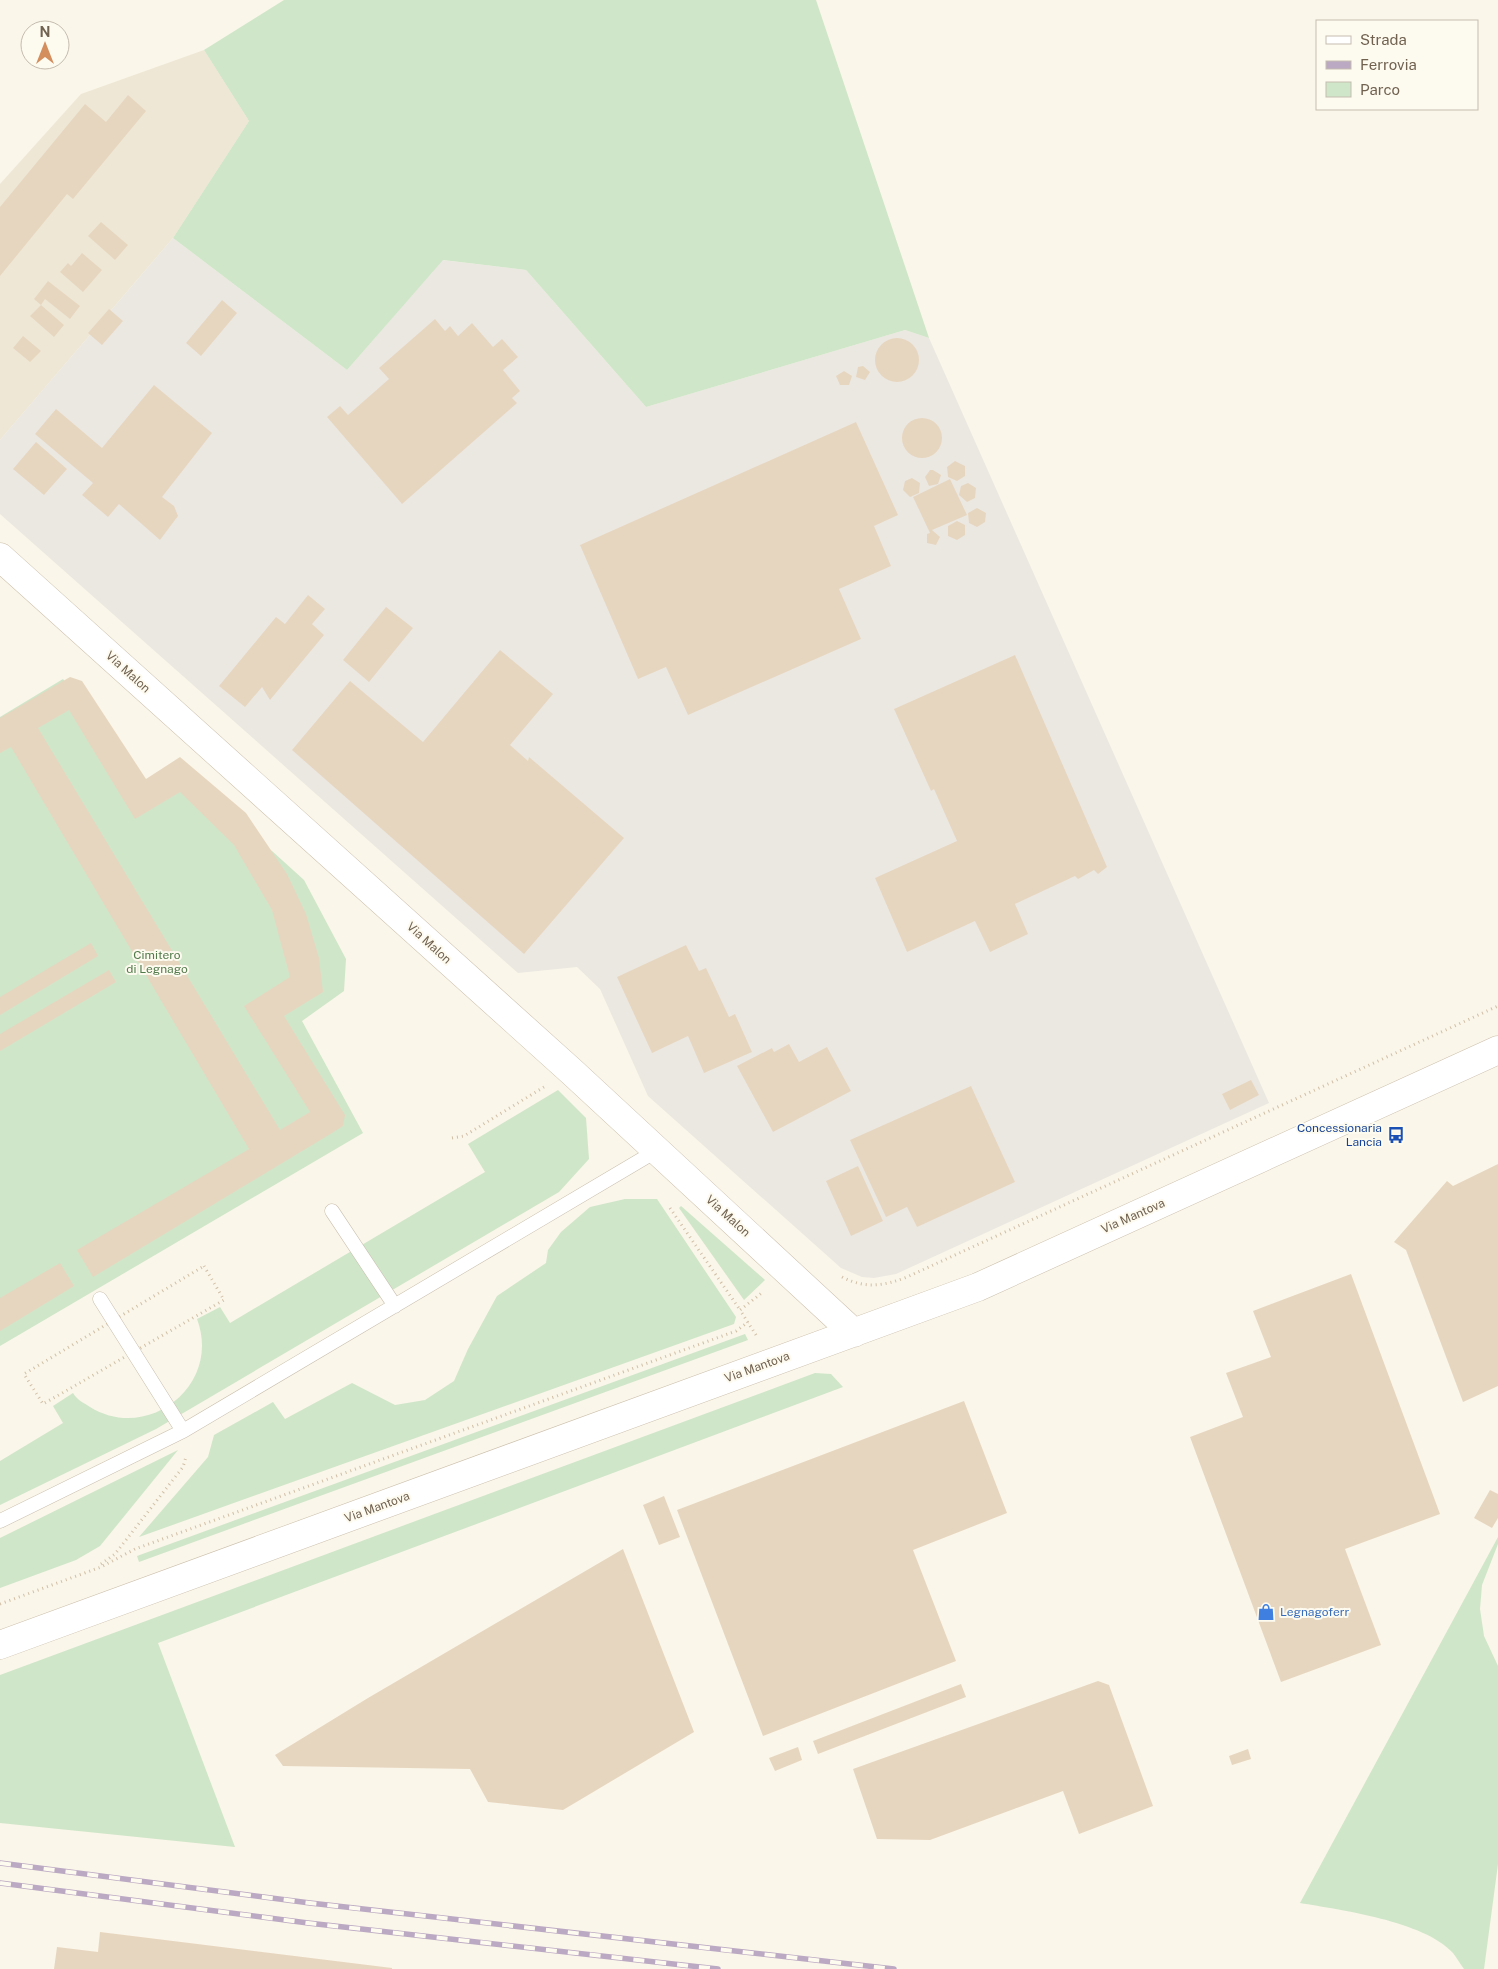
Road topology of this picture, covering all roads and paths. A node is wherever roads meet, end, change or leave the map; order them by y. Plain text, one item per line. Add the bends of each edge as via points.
1 (0, 558) edge
2 (1498, 1006) edge
3 (1498, 1050) edge
4 (545, 1087) dead end
5 (1309, 1091) junction
6 (1311, 1096) dead end
7 (452, 1138) dead end
8 (656, 1151) junction
9 (665, 1201) dead end
10 (332, 1212) dead end
11 (839, 1275) dead end
12 (770, 1286) dead end
13 (100, 1299) dead end
14 (395, 1306) junction
15 (740, 1310) junction
16 (748, 1322) junction
17 (854, 1333) junction
18 (758, 1337) dead end
19 (183, 1431) junction
20 (0, 1521) edge
21 (87, 1572) junction
22 (0, 1604) edge
23 (0, 1644) edge

1 - 8 street, Via Malon
2 - 5 path
3 - 17 street, Via Mantova via 978,1287
4 - 7 path via 464,1136
5 - 6 path
5 - 11 path via 891,1283 869,1286
8 - 14 lane
8 - 17 street, Via Malon
9 - 15 path
10 - 14 lane
12 - 15 path
13 - 19 lane
14 - 19 lane
15 - 16 path
16 - 18 path
16 - 21 path via 736,1331 135,1549
17 - 23 street, Via Mantova
19 - 20 lane
19 - 21 path via 187,1448 183,1467 115,1554
21 - 22 path

